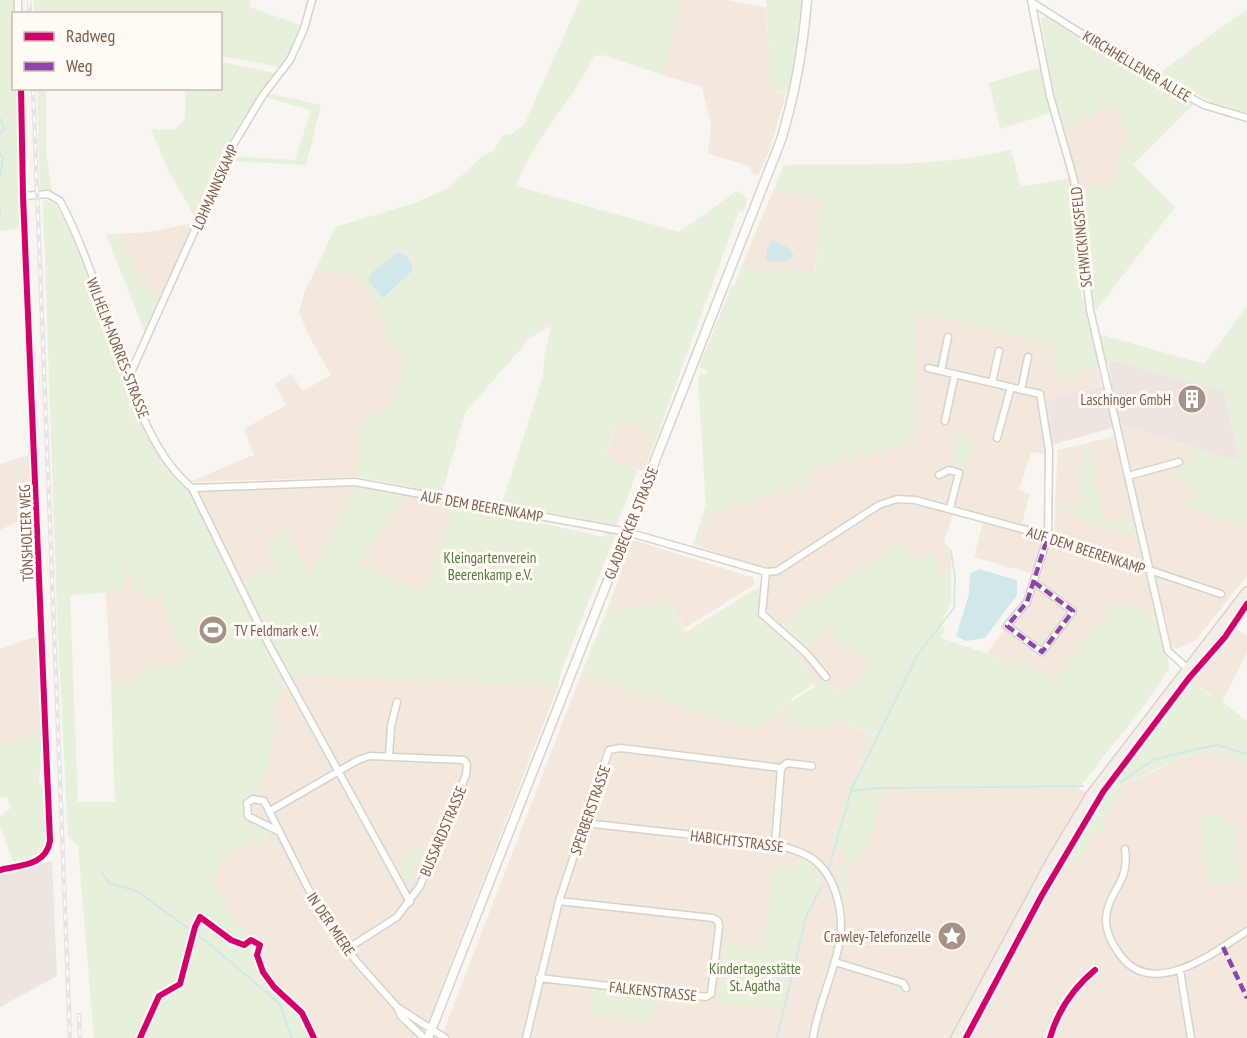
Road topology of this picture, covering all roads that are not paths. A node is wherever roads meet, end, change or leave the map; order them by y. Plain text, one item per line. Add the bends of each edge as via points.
1 (312, 0) edge
2 (807, 0) edge
3 (1032, 1) edge
4 (21, 90) edge
5 (1247, 118) edge
6 (23, 196) junction
7 (948, 337) dead end
8 (999, 351) dead end
9 (1028, 357) dead end
10 (928, 368) dead end
11 (941, 371) junction
12 (955, 374) junction
13 (128, 380) junction
14 (992, 383) junction
15 (1011, 387) junction
16 (1021, 390) junction
17 (945, 421) dead end
18 (997, 438) dead end
19 (1179, 462) dead end
20 (939, 475) dead end
21 (1128, 476) junction
22 (192, 488) junction
23 (950, 508) junction
24 (627, 532) junction
25 (1048, 536) junction
26 (1151, 571) junction
27 (766, 572) junction
28 (1034, 582) junction
29 (1247, 592) edge
30 (1221, 594) dead end
31 (272, 650) joint
32 (1188, 669) junction
33 (826, 676) dead end
34 (397, 702) dead end
35 (389, 755) junction
36 (812, 766) dead end
37 (781, 768) junction
38 (337, 773) junction
39 (270, 811) junction
40 (584, 824) junction
41 (278, 831) junction
42 (775, 844) junction
43 (1125, 849) dead end
44 (0, 870) edge
45 (559, 901) junction
46 (410, 902) junction
47 (1247, 932) edge
48 (347, 949) junction
49 (835, 962) junction
50 (1180, 970) junction
51 (539, 978) junction
52 (906, 988) dead end
53 (397, 1007) junction
54 (432, 1028) junction
55 (426, 1038) edge
56 (445, 1038) edge
57 (526, 1038) edge
58 (813, 1038) edge
59 (956, 1038) edge
60 (1191, 1038) edge

1 - 13 street, LOHMANNSKAMP via 290,60 263,94 233,145
2 - 24 main road, GLADBECKER STRASSE via 794,95 781,140
3 - 5 street, KIRCHHELLENER ALLEE via 1172,88 1204,105
3 - 21 street, SCHWICKINGSFELD via 1050,96 1074,180 1088,299
4 - 6 street, TÖNSHOLTER WEG
6 - 13 street, WILHELM-NORRES-STRASSE via 48,194 60,201
6 - 44 street, TÖNSHOLTER WEG via 50,841 46,854 38,861
7 - 11 street
8 - 14 street
9 - 16 street
10 - 11 street
11 - 12 street
12 - 14 street
12 - 17 street
13 - 22 street, WILHELM-NORRES-STRASSE via 154,438 179,477
14 - 15 street
15 - 16 street
15 - 18 street
16 - 25 street via 1040,394 1043,404 1050,469
19 - 21 street
20 - 23 street via 949,470 959,473
21 - 26 street, SCHWICKINGSFELD
22 - 24 street, AUF DEM BEERENKAMP via 356,482
22 - 31 street, WILHELM-NORRES-STRASSE
23 - 25 street, AUF DEM BEERENKAMP
23 - 27 street, AUF DEM BEERENKAMP via 897,499 879,505 777,571
24 - 27 street, AUF DEM BEERENKAMP
24 - 54 main road, GLADBECKER STRASSE
25 - 26 street, AUF DEM BEERENKAMP
25 - 28 street
26 - 30 street, AUF DEM BEERENKAMP
26 - 32 street, SCHWICKINGSFELD via 1168,651
27 - 33 street via 762,615
28 - 28 street via 1027,602 1007,626 1042,652 1073,611
29 - 32 main road
31 - 38 street, BUSSARDSTRASSE
32 - 59 main road via 1091,795
34 - 35 street
35 - 38 street, BUSSARDSTRASSE via 358,760
35 - 46 street, BUSSARDSTRASSE via 464,760 468,769
36 - 37 street, SPERBERSTRASSE via 787,764
37 - 40 street, SPERBERSTRASSE via 621,748 609,750
37 - 42 street
38 - 39 street, BUSSARDSTRASSE
38 - 46 street, BUSSARDSTRASSE
39 - 41 street, IN DER MIERE
39 - 41 street via 264,801 253,799 247,803 248,816
40 - 42 street, HABICHTSTRASSE
40 - 45 street, SPERBERSTRASSE
41 - 48 street, IN DER MIERE via 320,912
42 - 49 street, HABICHTSTRASSE via 815,860 835,890 841,928
43 - 50 street via 1124,878 1106,919 1112,943 1122,959 1137,969 1156,973
45 - 51 street, SPERBERSTRASSE
45 - 51 street, FALKENSTRASSE via 718,921 711,994 706,997
46 - 48 street, BUSSARDSTRASSE via 387,925
47 - 50 street
48 - 53 street, IN DER MIERE
49 - 52 street via 903,983
49 - 58 street, HABICHTSTRASSE
50 - 60 street
51 - 57 street, SPERBERSTRASSE
53 - 54 street, IN DER MIERE
53 - 55 street, IN DER MIERE via 401,1016
54 - 55 main road, GLADBECKER STRASSE
54 - 56 street, IN DER MIERE

